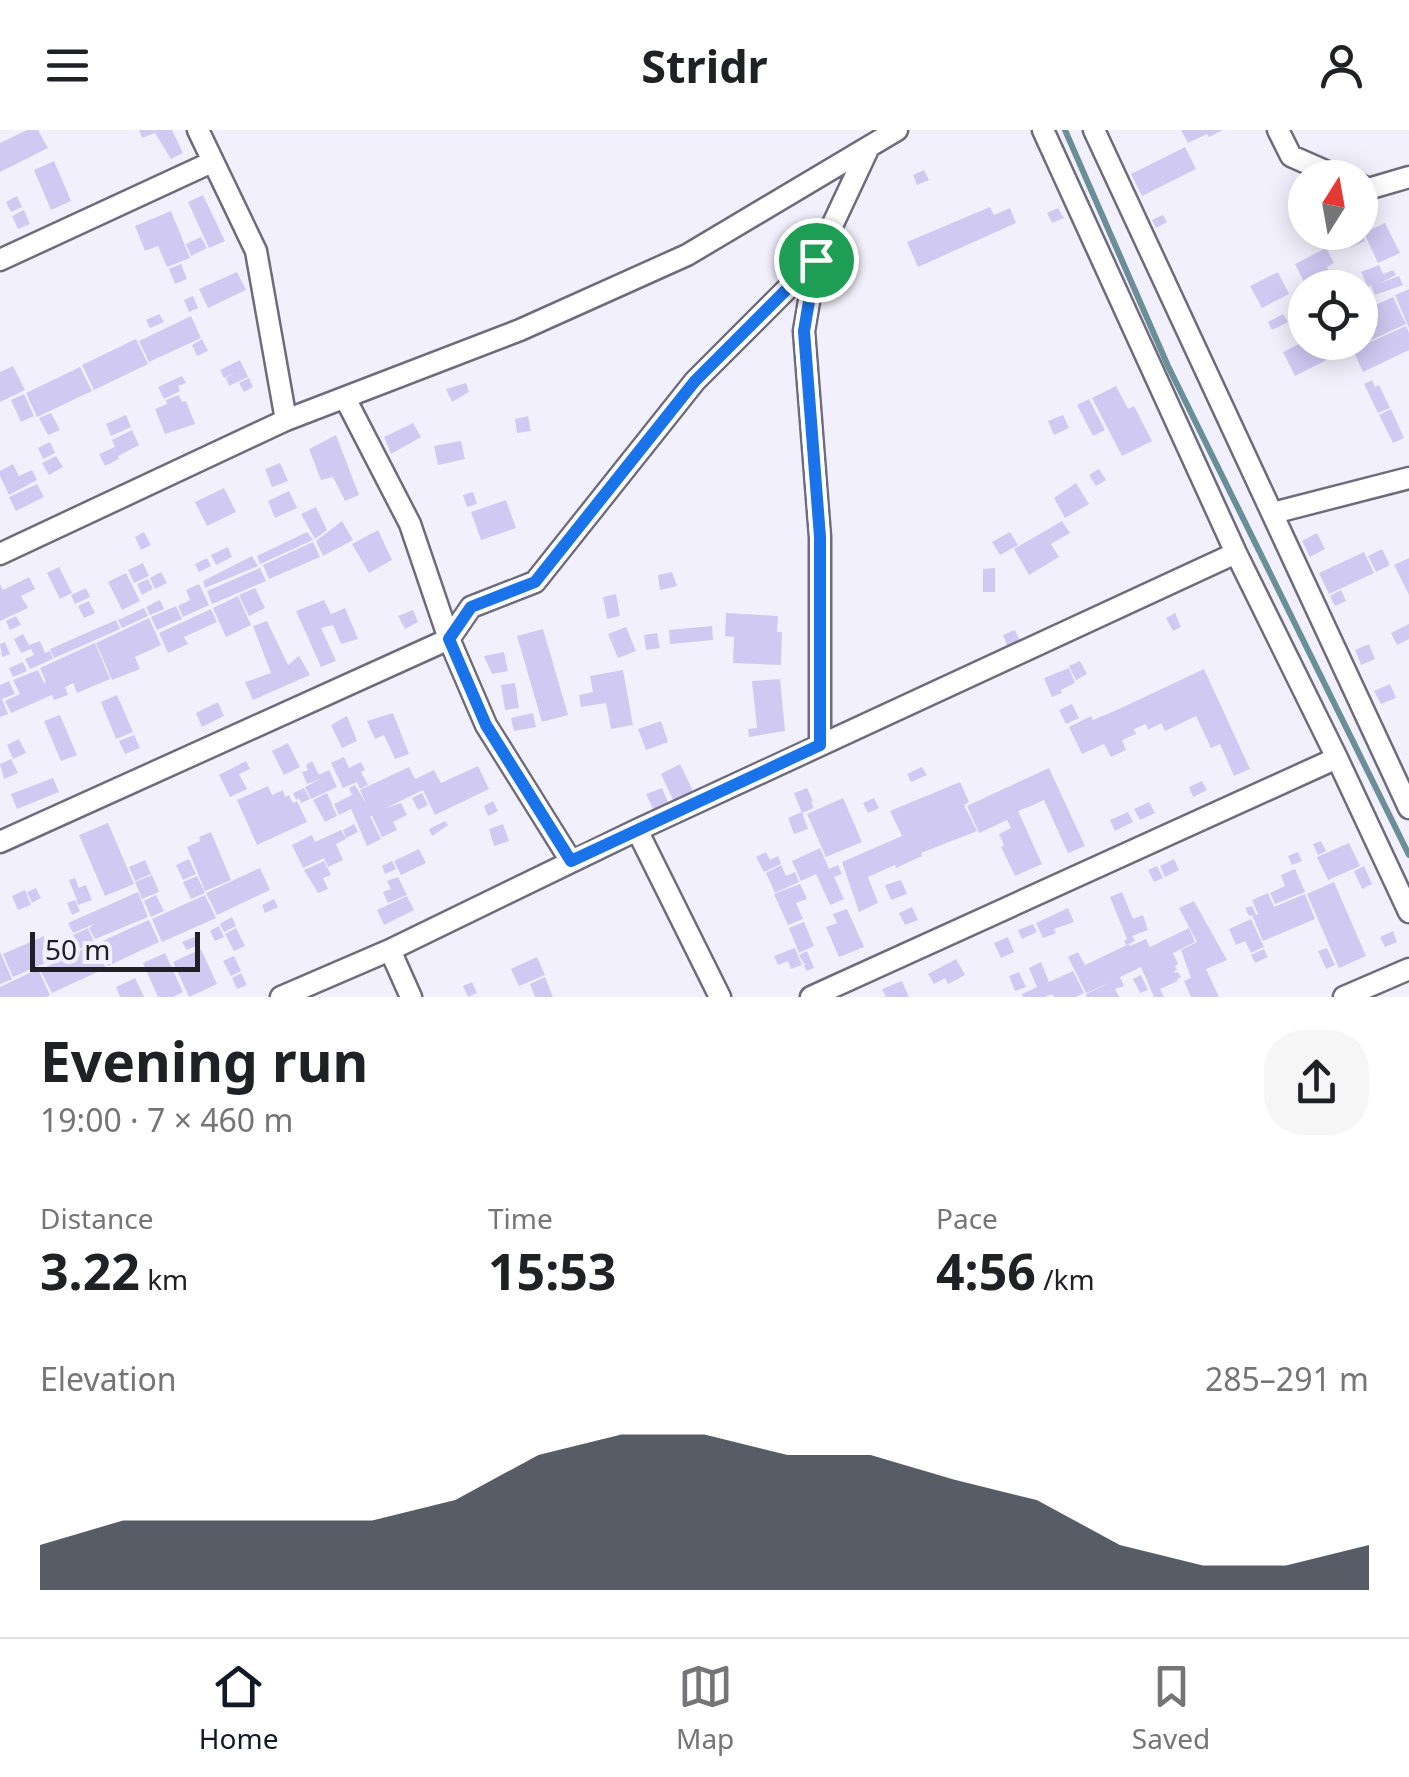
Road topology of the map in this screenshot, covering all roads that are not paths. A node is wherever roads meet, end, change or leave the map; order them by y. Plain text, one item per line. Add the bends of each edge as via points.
1 (198, 130) edge
2 (897, 130) edge
3 (1044, 130) edge
4 (1094, 130) edge
5 (1278, 130) edge
6 (869, 147) junction
7 (1300, 160) edge
8 (212, 162) junction
9 (1409, 177) edge
10 (1378, 186) edge
11 (0, 260) edge
12 (816, 260) junction
13 (345, 398) junction
14 (286, 420) junction
15 (1409, 478) edge
16 (1273, 513) junction
17 (1236, 553) junction
18 (0, 554) edge
19 (449, 639) junction
20 (820, 745) junction
21 (1337, 758) junction
22 (1409, 808) edge
23 (637, 830) junction
24 (0, 842) edge
25 (571, 861) junction
26 (1409, 912) edge
27 (390, 950) junction
28 (1409, 968) edge
29 (281, 997) edge
30 (411, 997) edge
31 (720, 997) edge
32 (811, 997) edge
33 (1344, 997) edge

1 - 8 street
2 - 6 street
3 - 17 street
4 - 16 street
5 - 7 street
6 - 12 street
6 - 13 street via 687,255
8 - 11 street
8 - 14 street via 256,250
9 - 10 street
12 - 19 street via 695,381 535,582 471,607
12 - 20 street via 804,331 820,537
13 - 14 street
13 - 19 street via 410,524
14 - 18 street
15 - 16 street
16 - 22 street
17 - 20 street
17 - 21 street
19 - 24 street
19 - 25 street via 486,725
20 - 23 street
21 - 26 street
21 - 32 street
23 - 25 street
23 - 31 street
25 - 27 street
27 - 29 street
27 - 30 street
28 - 33 street

